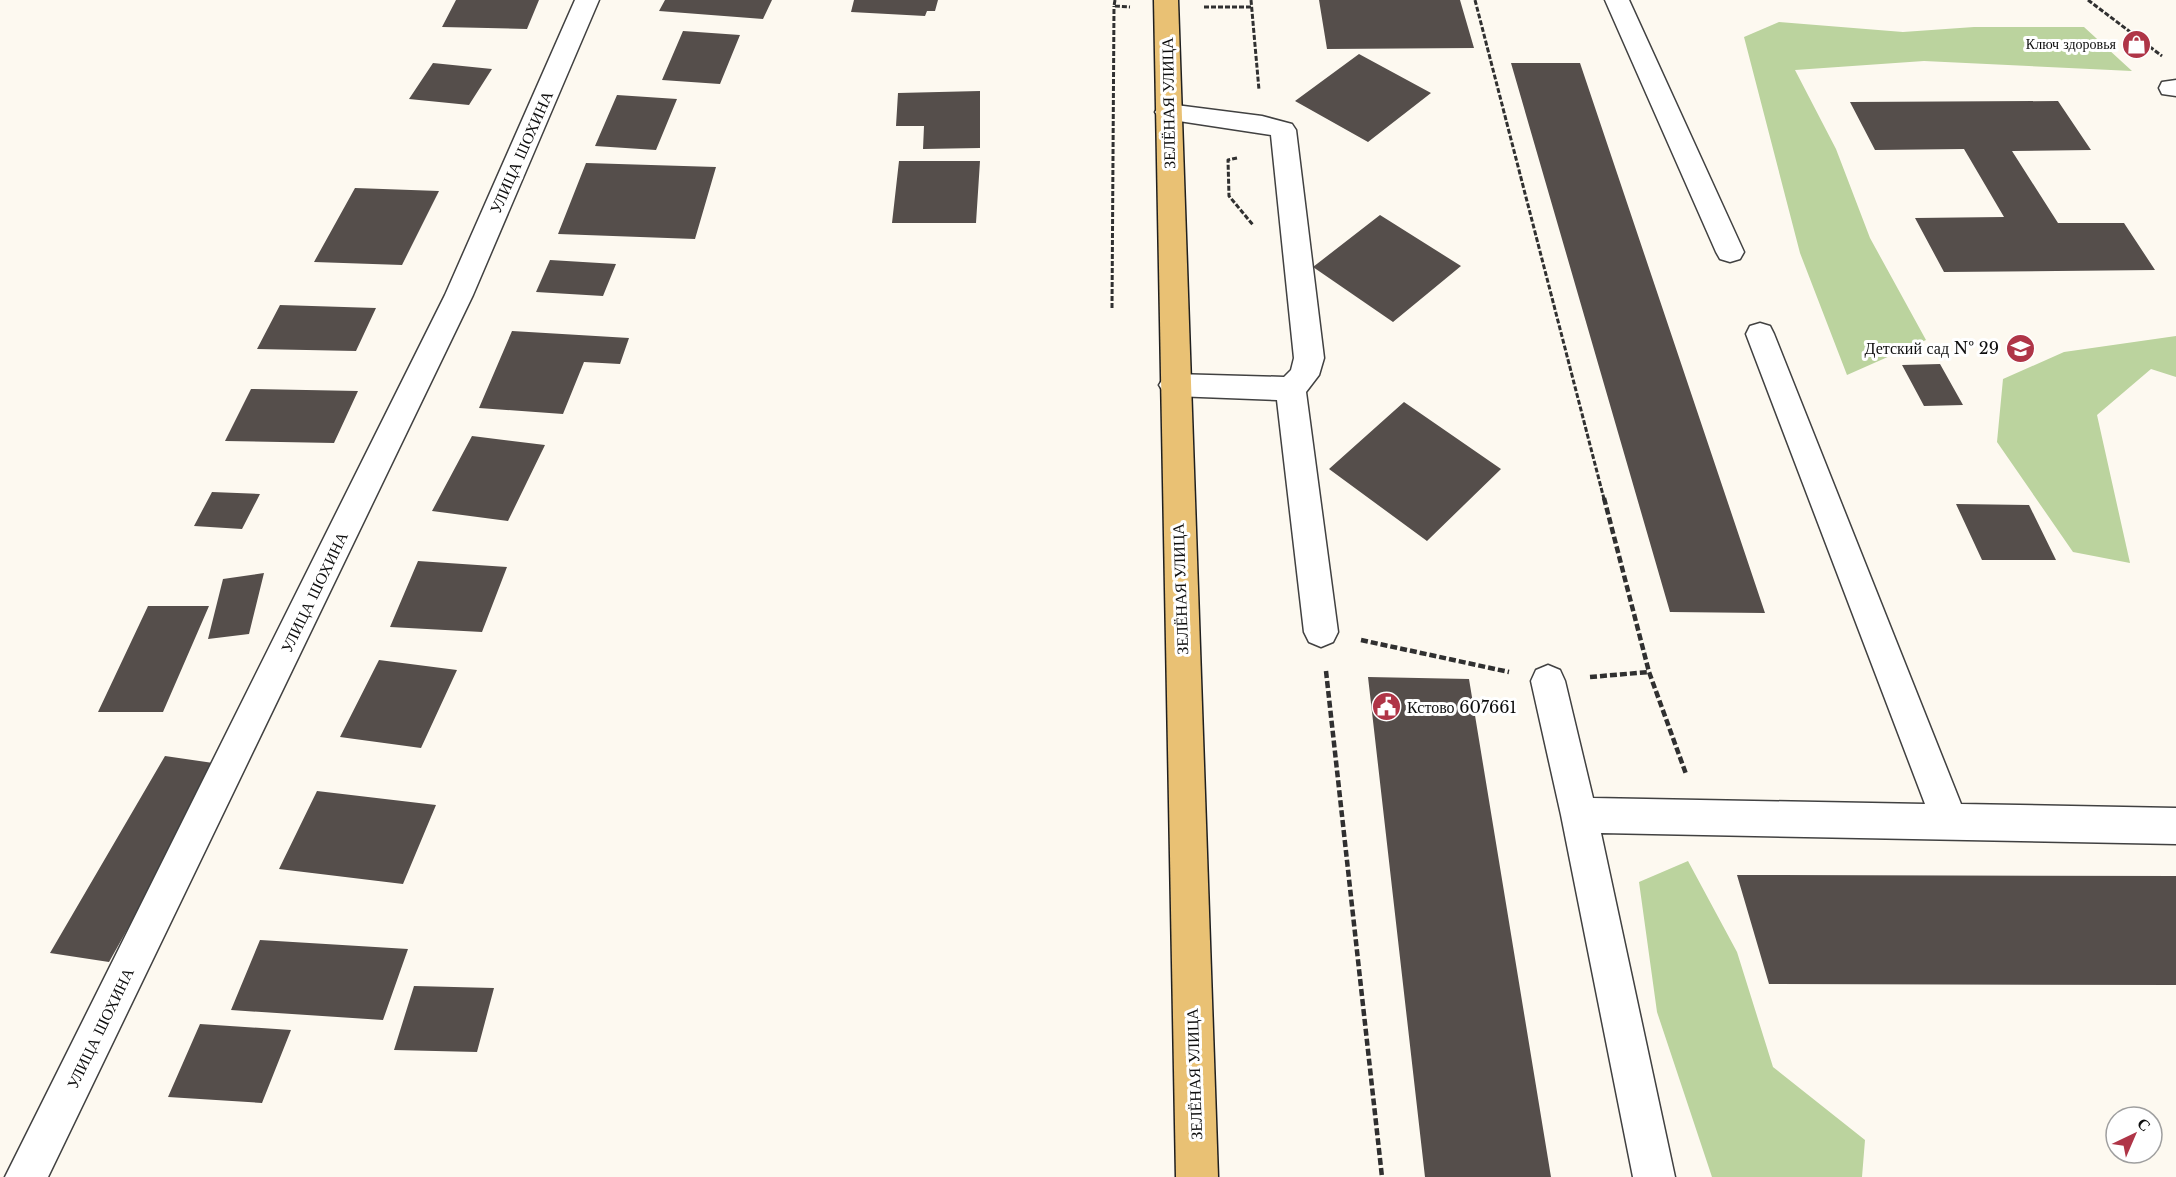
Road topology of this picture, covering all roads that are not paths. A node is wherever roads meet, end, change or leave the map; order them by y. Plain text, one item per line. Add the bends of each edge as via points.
1 (587, 0) edge
2 (1166, 0) edge
3 (1617, 0) edge
4 (1168, 112) junction
5 (1730, 252) dead end
6 (1760, 334) dead end
7 (1174, 385) junction
8 (1291, 388) junction
9 (1321, 632) road end
10 (1548, 681) road end
11 (1579, 814) junction
12 (1950, 822) junction
13 (2176, 826) edge
14 (26, 1177) edge
15 (1197, 1177) edge
16 (1654, 1177) edge

1 - 14 street, УЛИЦА ШОХИНА via 459,295
2 - 4 main road, ЗЕЛЁНАЯ УЛИЦА
3 - 5 street
4 - 7 main road, ЗЕЛЁНАЯ УЛИЦА
4 - 8 street via 1283,130 1309,358 1304,375
6 - 12 street
7 - 8 street
7 - 15 main road, ЗЕЛЁНАЯ УЛИЦА
8 - 9 street
10 - 11 street
11 - 12 street
11 - 16 street
12 - 13 street

